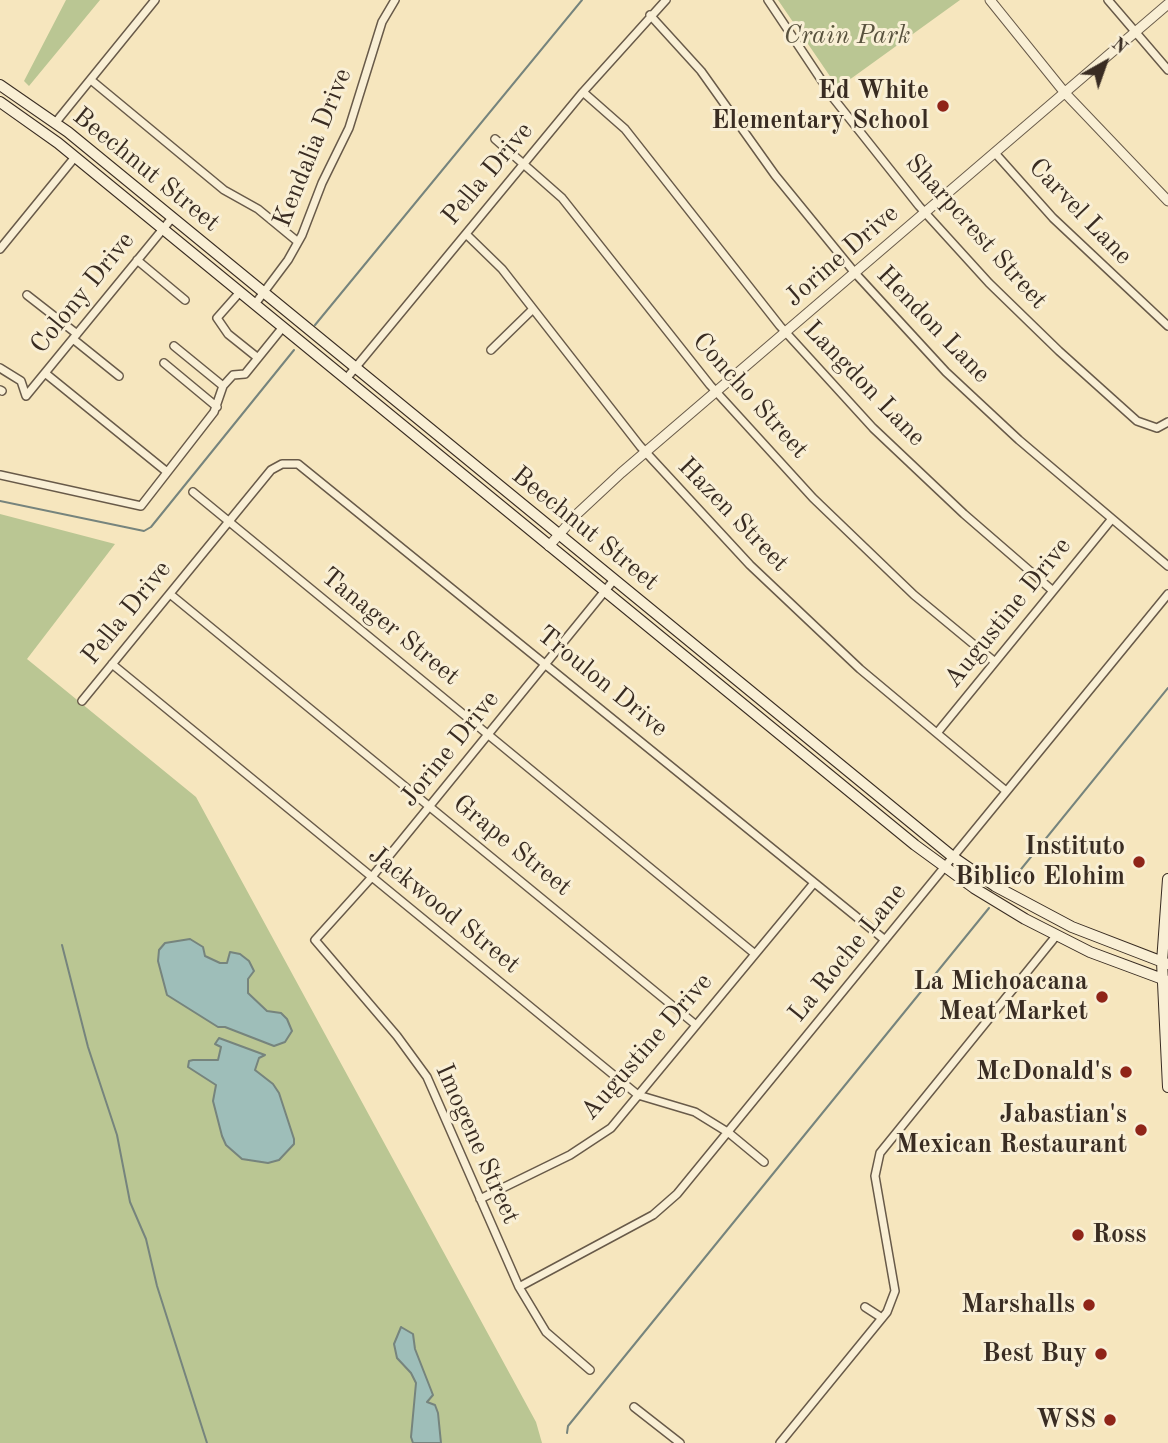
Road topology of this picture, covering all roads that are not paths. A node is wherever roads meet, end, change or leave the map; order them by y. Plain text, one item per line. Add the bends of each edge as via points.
1 (155, 0) edge
2 (666, 0) edge
3 (768, 0) edge
4 (990, 0) edge
5 (1108, 0) edge
6 (391, 1) edge
7 (1168, 4) edge
8 (650, 15) junction
9 (1134, 33) junction
10 (1168, 70) edge
11 (91, 80) junction
12 (5, 87) edge
13 (583, 92) junction
14 (1065, 93) junction
15 (1, 103) edge
16 (56, 122) junction
17 (495, 139) dead end
18 (995, 153) junction
19 (75, 157) junction
20 (98, 157) junction
21 (524, 163) junction
22 (89, 168) junction
23 (1168, 201) edge
24 (924, 212) junction
25 (172, 218) junction
26 (163, 229) junction
27 (466, 234) junction
28 (298, 243) junction
29 (0, 249) edge
30 (137, 260) junction
31 (855, 273) junction
32 (240, 292) junction
33 (263, 293) junction
34 (27, 295) dead end
35 (185, 300) dead end
36 (255, 304) junction
37 (533, 309) junction
38 (1168, 326) edge
39 (283, 327) junction
40 (785, 332) junction
41 (75, 336) junction
42 (174, 346) dead end
43 (491, 350) dead end
44 (258, 358) junction
45 (164, 363) dead end
46 (0, 368) edge
47 (355, 368) junction
48 (45, 373) junction
49 (120, 376) dead end
50 (346, 379) junction
51 (223, 386) junction
52 (716, 392) junction
53 (217, 407) junction
54 (1168, 422) edge
55 (456, 451) junction
56 (645, 452) junction
57 (447, 462) junction
58 (289, 463) joint
59 (167, 472) junction
60 (0, 475) edge
61 (193, 492) dead end
62 (1111, 520) junction
63 (229, 522) junction
64 (558, 535) junction
65 (549, 546) junction
66 (1168, 566) edge
67 (613, 581) junction
68 (1053, 591) junction
69 (605, 592) junction
70 (170, 594) junction
71 (1168, 594) edge
72 (995, 662) junction
73 (547, 663) junction
74 (112, 664) junction
75 (724, 671) junction
76 (715, 682) junction
77 (82, 701) dead end
78 (937, 733) junction
79 (488, 735) junction
80 (845, 770) junction
81 (836, 781) junction
82 (1006, 791) junction
83 (429, 806) junction
84 (953, 857) junction
85 (945, 867) junction
86 (371, 878) junction
87 (1168, 879) edge
88 (814, 883) junction
89 (1056, 936) junction
90 (315, 940) joint
91 (885, 940) junction
92 (755, 954) junction
93 (1165, 963) edge
94 (1165, 980) edge
95 (696, 1025) junction
96 (1168, 1087) edge
97 (638, 1096) junction
98 (729, 1133) junction
99 (764, 1162) dead end
100 (480, 1199) junction
101 (519, 1287) junction
102 (865, 1307) dead end
103 (882, 1318) junction
104 (590, 1370) dead end
105 (634, 1407) dead end
106 (680, 1443) edge
107 (780, 1443) edge

1 - 11 street
2 - 8 street, Pella Drive
3 - 24 street, Sharpcrest Street via 834,99
4 - 14 street
5 - 9 street
6 - 28 street, Kendalia Drive via 349,128
7 - 9 street, Jorine Drive
8 - 13 street, Pella Drive
8 - 31 street, Hendon Lane via 713,86 775,175
9 - 10 street
9 - 14 street, Jorine Drive
11 - 16 street
11 - 28 street via 224,190 258,209
12 - 15 main road
12 - 16 main road, Beechnut Street
13 - 21 street, Pella Drive
13 - 40 street, Langdon Lane via 625,129
14 - 18 street, Jorine Drive
14 - 23 street
15 - 19 main road, Beechnut Street
16 - 20 main road, Beechnut Street
17 - 21 street, Concho Street
18 - 24 street, Jorine Drive
18 - 38 street, Carvel Lane via 1053,218
19 - 22 main road, Beechnut Street
19 - 29 street
20 - 22 main road
20 - 25 main road, Beechnut Street
21 - 27 street, Pella Drive
21 - 52 street, Concho Street via 594,236
22 - 26 main road, Beechnut Street
24 - 31 street, Jorine Drive
24 - 54 street, Sharpcrest Street via 1059,352 1137,421 1157,428
25 - 26 street, Colony Drive
25 - 33 main road, Beechnut Street
26 - 30 street, Colony Drive
26 - 32 main road, Beechnut Street
27 - 37 street, Hazen Street via 502,269
27 - 47 street, Pella Drive
28 - 33 street, Kendalia Drive
30 - 35 street
30 - 41 street, Colony Drive
31 - 40 street, Jorine Drive
31 - 62 street, Hendon Lane via 946,372
32 - 36 main road, Beechnut Street
32 - 44 street via 217,318 228,334
33 - 36 street, Kendalia Drive
33 - 47 main road, Beechnut Street
34 - 41 street
36 - 39 main road, Beechnut Street
37 - 43 street
37 - 56 street, Hazen Street
39 - 44 street
39 - 50 main road, Beechnut Street
40 - 52 street, Jorine Drive
40 - 68 street, Langdon Lane via 873,428
41 - 48 street, Colony Drive
41 - 49 street
42 - 51 street
44 - 51 street via 245,374 233,374
45 - 53 street
46 - 48 street, Colony Drive via 21,381 26,396
47 - 50 street, Pella Drive
47 - 55 main road, Beechnut Street
48 - 59 street
50 - 57 main road, Beechnut Street
51 - 53 street
52 - 56 street, Jorine Drive
52 - 72 street, Concho Street via 813,498 895,578
53 - 59 street
55 - 57 main road
55 - 64 main road, Beechnut Street
56 - 64 street, Jorine Drive
56 - 78 street, Hazen Street via 750,565 860,669
57 - 65 main road, Beechnut Street
58 - 63 street, Pella Drive via 271,470
58 - 73 street, Troulon Drive via 306,467
59 - 60 street via 141,506
61 - 63 street, Tanager Street
62 - 66 street, Hendon Lane
62 - 68 street, Augustine Drive
63 - 70 street, Pella Drive
63 - 79 street, Tanager Street
64 - 65 street, Jorine Drive
64 - 67 main road, Beechnut Street
65 - 69 main road, Beechnut Street
67 - 69 street, Jorine Drive
67 - 75 main road, Beechnut Street
68 - 72 street, Augustine Drive
69 - 73 street, Jorine Drive
69 - 76 main road, Beechnut Street
70 - 74 street, Pella Drive
70 - 83 street, Grape Street
71 - 82 street, La Roche Lane
72 - 78 street, Augustine Drive
73 - 79 street, Jorine Drive
73 - 88 street, Troulon Drive
74 - 77 street, Pella Drive
74 - 86 street, Jackwood Street
75 - 76 main road
75 - 80 main road, Beechnut Street
76 - 81 main road, Beechnut Street
78 - 82 street, Hazen Street
79 - 83 street, Jorine Drive
79 - 92 street, Tanager Street
80 - 81 main road
80 - 84 main road, Beechnut Street
81 - 85 main road, Beechnut Street
82 - 84 street, La Roche Lane
83 - 86 street, Jorine Drive
83 - 95 street, Grape Street
84 - 85 street, La Roche Lane
84 - 93 main road, Beechnut Street via 1065,924
85 - 89 main road, Beechnut Street
85 - 91 street, La Roche Lane
86 - 90 street, Jorine Drive
86 - 97 street, Jackwood Street
87 - 93 main road
88 - 91 street, Troulon Drive
88 - 92 street, Augustine Drive
89 - 94 main road, Beechnut Street
89 - 103 street via 880,1153 875,1176 895,1291
90 - 100 street, Imogene Street via 427,1077
91 - 98 street, La Roche Lane
92 - 95 street, Augustine Drive
93 - 94 main road
94 - 96 main road
95 - 97 street, Augustine Drive
97 - 98 street, Jackwood Street via 692,1110
97 - 100 street, Augustine Drive via 603,1135
98 - 99 street, Jackwood Street
98 - 101 street, La Roche Lane via 664,1207
100 - 101 street, Imogene Street
101 - 104 street, Imogene Street via 546,1332
102 - 103 street
103 - 107 street
105 - 106 street

